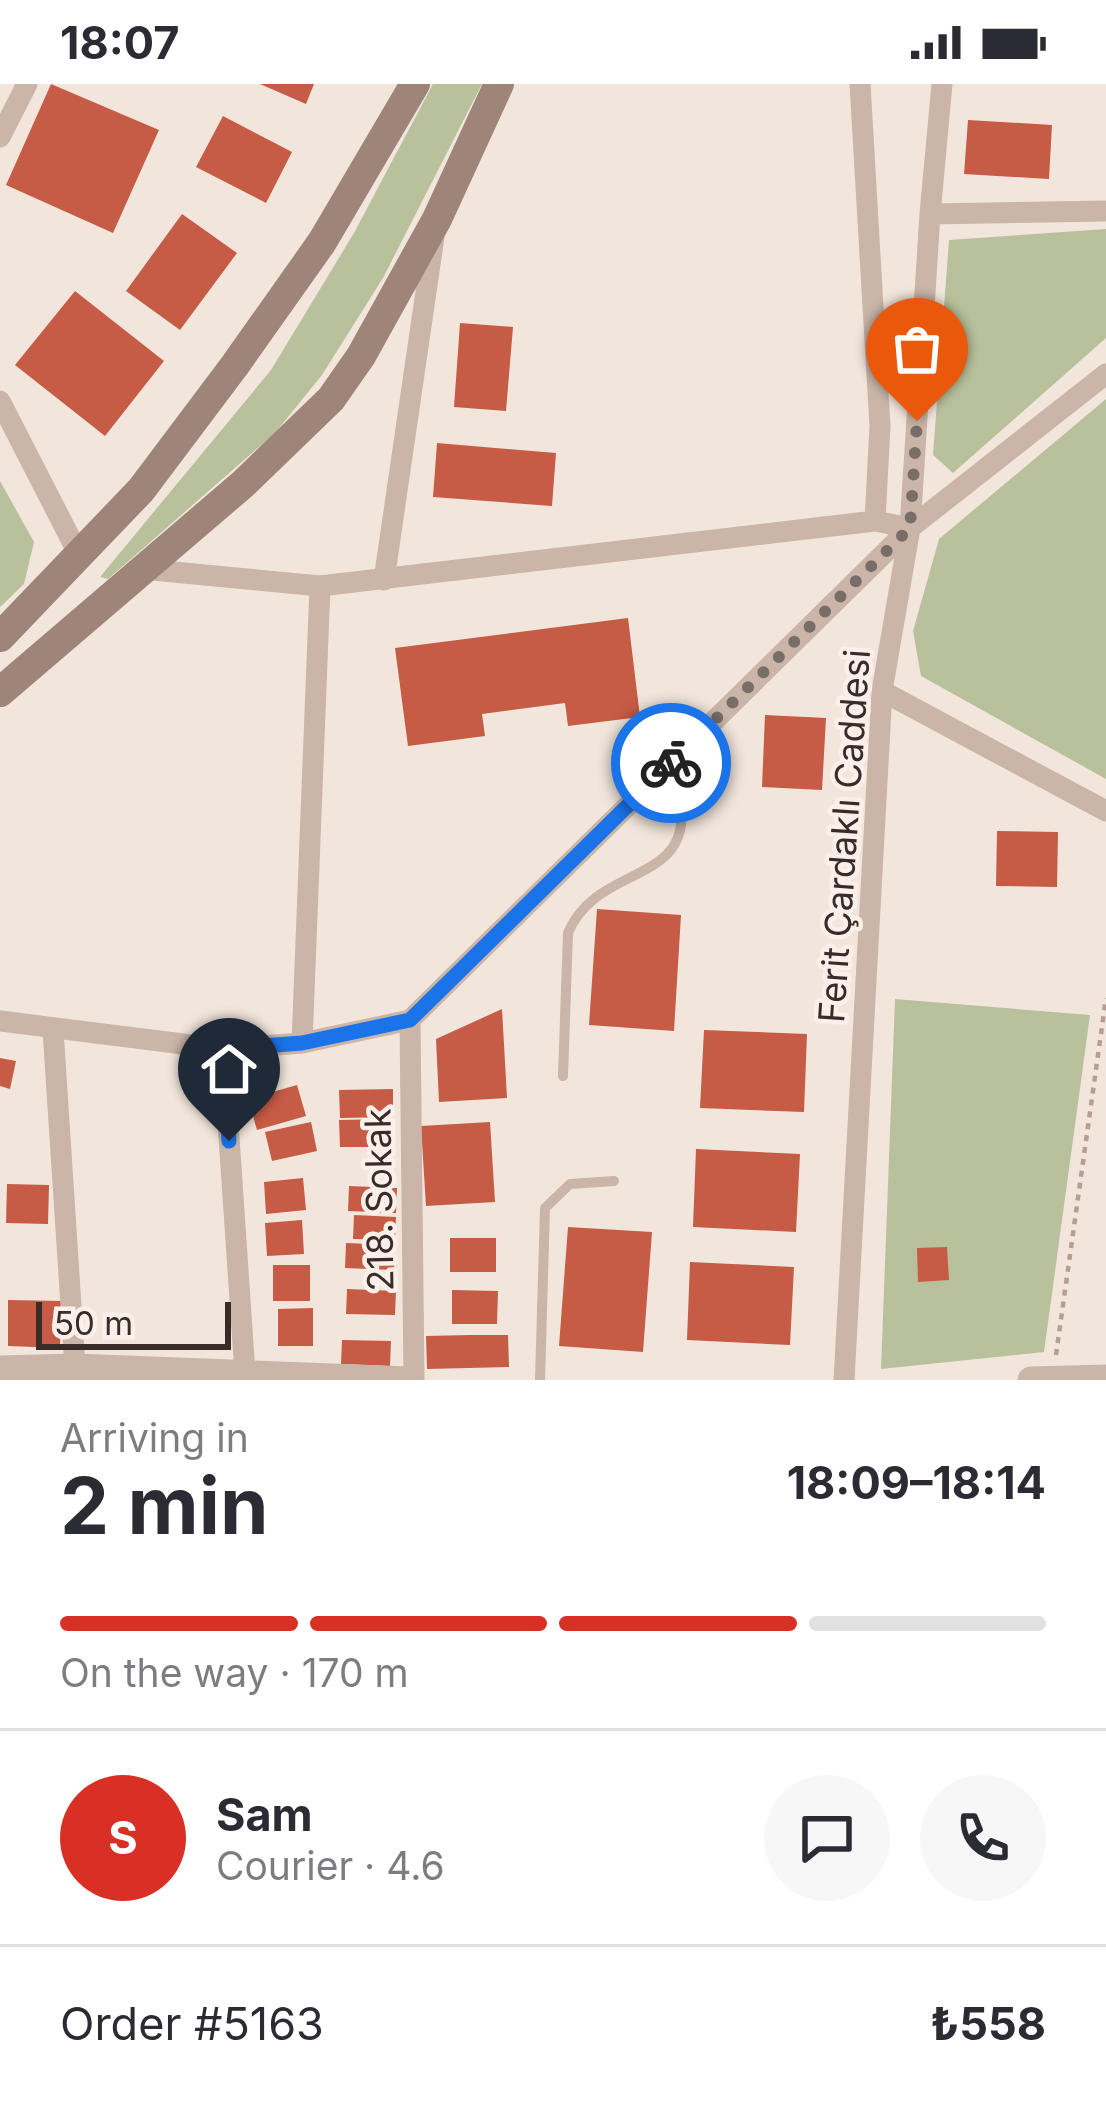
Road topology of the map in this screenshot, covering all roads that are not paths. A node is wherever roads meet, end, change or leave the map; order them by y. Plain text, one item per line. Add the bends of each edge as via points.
1 (27, 84) edge
2 (415, 84) edge
3 (499, 84) edge
4 (860, 84) edge
5 (942, 84) edge
6 (0, 137) edge
7 (1106, 211) edge
8 (930, 214) junction
9 (437, 219) junction
10 (1106, 374) edge
11 (0, 401) edge
12 (875, 521) junction
13 (910, 528) junction
14 (80, 557) junction
15 (142, 569) junction
16 (384, 580) junction
17 (320, 586) junction
18 (0, 637) edge
19 (882, 691) junction
20 (0, 692) edge
21 (671, 763) junction
22 (1106, 811) edge
23 (410, 1020) junction
24 (0, 1021) edge
25 (53, 1030) junction
26 (302, 1043) junction
27 (223, 1049) junction
28 (563, 1076) dead end
29 (614, 1181) dead end
30 (75, 1367) junction
31 (0, 1369) edge
32 (245, 1373) junction
33 (323, 1378) edge
34 (1106, 1378) edge
35 (1045, 1379) edge
36 (412, 1380) edge
37 (540, 1380) edge
38 (844, 1380) edge

1 - 6 street
2 - 14 main road via 322,242 248,347
3 - 9 main road
4 - 12 street via 880,426
5 - 8 street, Ferit Çardaklı Caddesi
7 - 8 street
8 - 13 street, Ferit Çardaklı Caddesi
9 - 15 main road via 331,399
9 - 16 street
10 - 13 street
11 - 14 street
12 - 13 street
12 - 16 street
13 - 19 street, Ferit Çardaklı Caddesi
13 - 21 street
14 - 18 main road
15 - 17 street
15 - 20 main road
16 - 17 street
17 - 26 street
19 - 22 street
19 - 38 street, Ferit Çardaklı Caddesi
21 - 23 street
21 - 28 lane via 684,811 669,852 577,912 568,933
23 - 26 street
23 - 36 street, 218. Sokak
24 - 25 street
25 - 27 street
25 - 30 street
26 - 27 street
27 - 32 street
29 - 37 lane via 570,1184 545,1208
30 - 31 street
30 - 32 street
32 - 33 street
33 - 36 street
34 - 35 street

